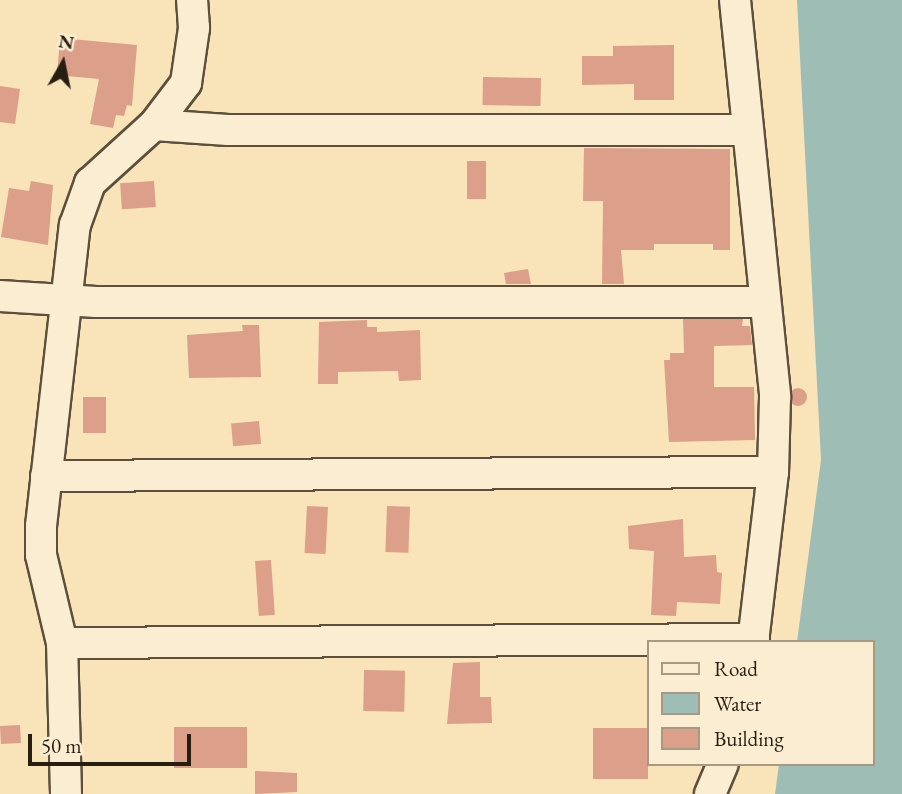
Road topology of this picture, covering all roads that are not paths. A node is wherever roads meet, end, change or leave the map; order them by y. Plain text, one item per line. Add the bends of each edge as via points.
1 (192, 0) edge
2 (735, 0) edge
3 (154, 125) junction
4 (745, 130) junction
5 (0, 296) edge
6 (64, 301) junction
7 (764, 302) junction
8 (773, 472) junction
9 (46, 476) junction
10 (646, 640) edge
11 (754, 640) edge
12 (62, 643) junction
13 (722, 766) edge
14 (66, 794) edge
15 (710, 794) edge

1 - 3 street via 194,28 186,83
2 - 4 street
3 - 4 street via 228,130
3 - 6 street via 90,183 75,225
4 - 7 street
5 - 6 street
6 - 7 street
6 - 9 street
7 - 8 street via 775,397
8 - 9 street
8 - 11 street
9 - 12 street via 41,555
10 - 12 street
12 - 14 street
13 - 15 street

